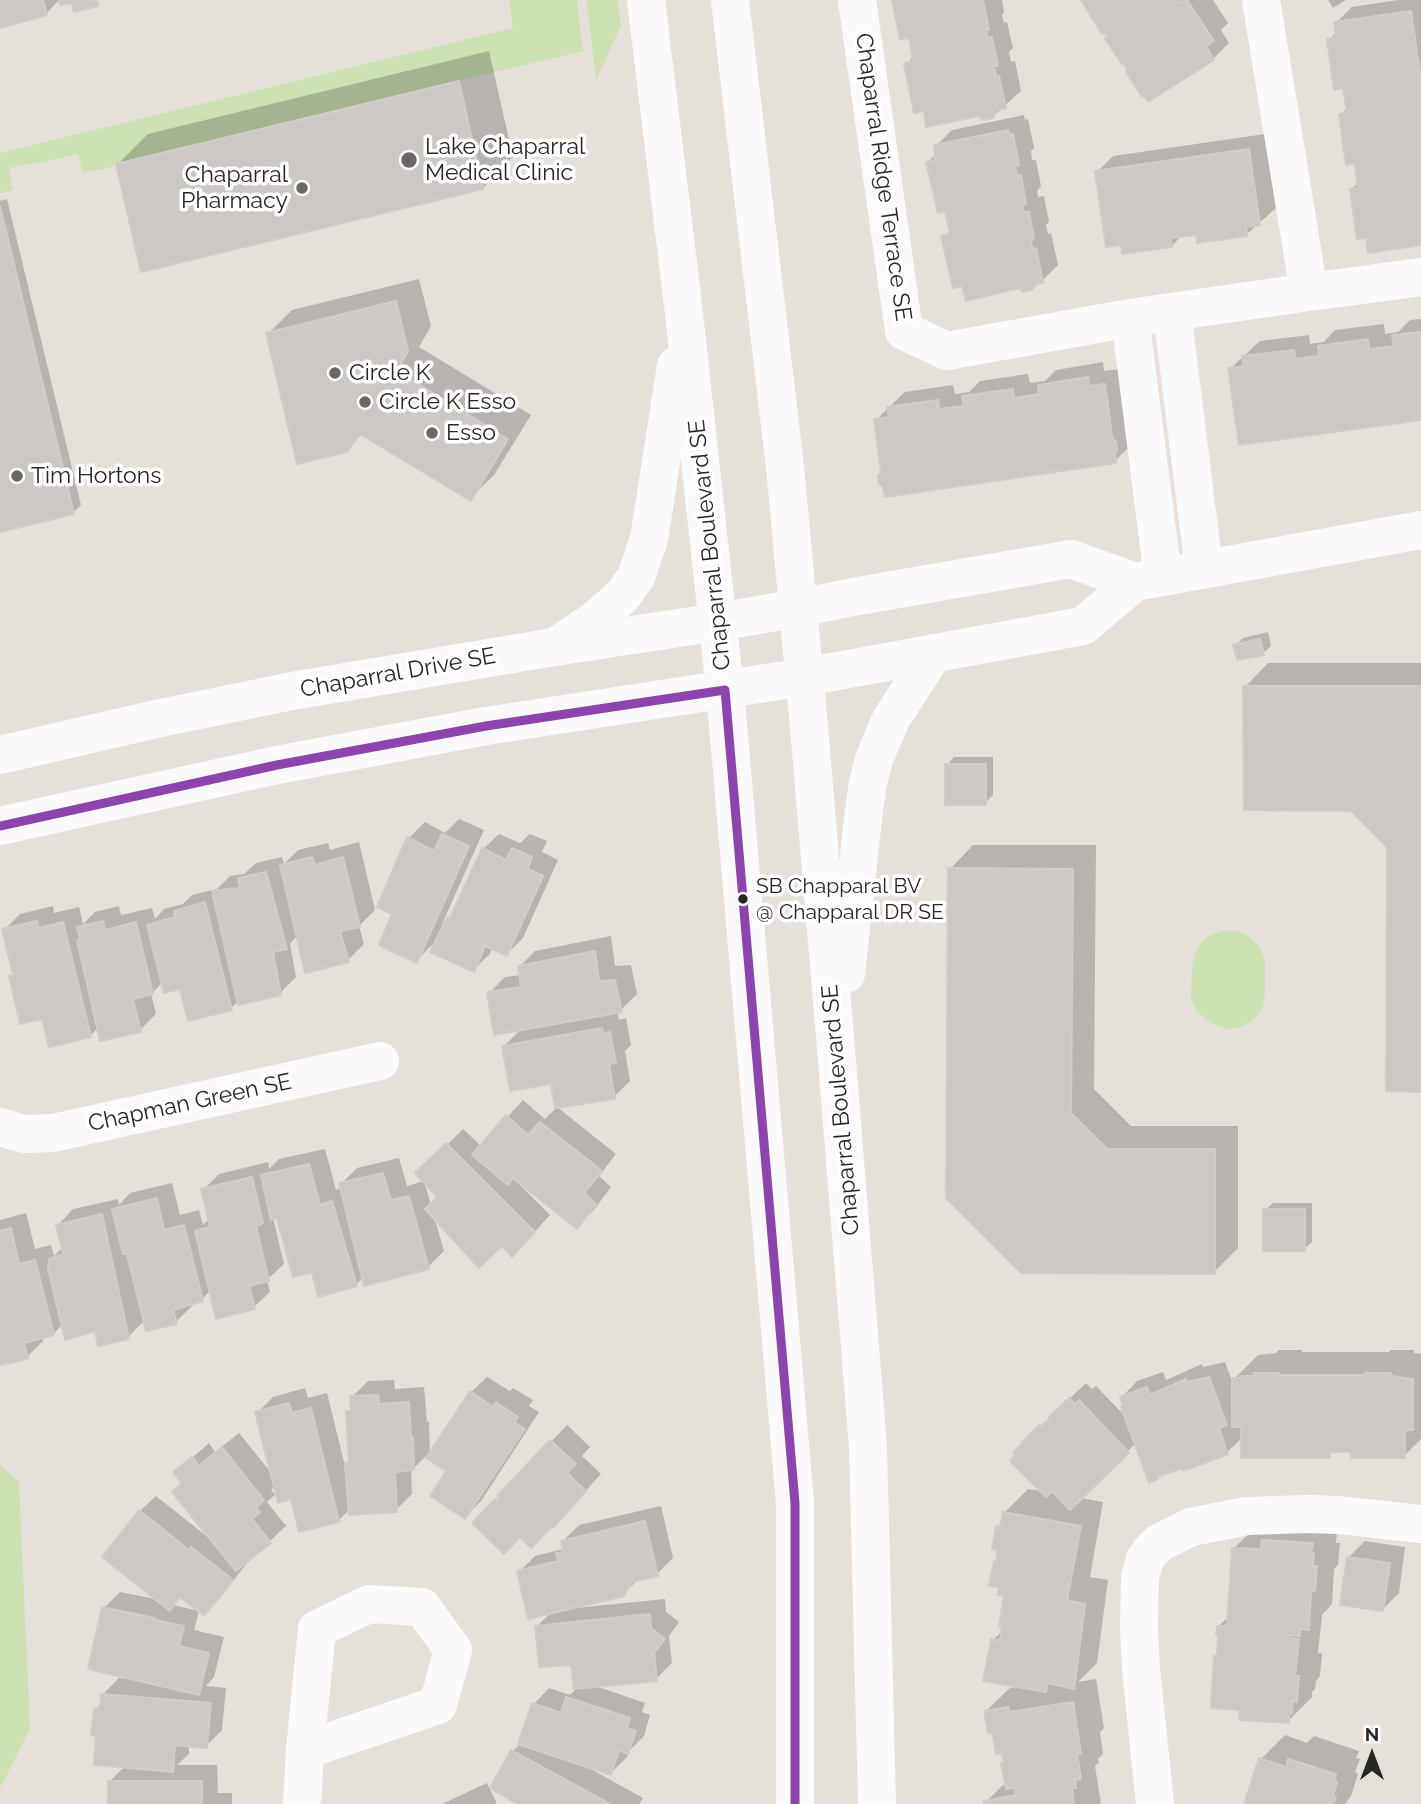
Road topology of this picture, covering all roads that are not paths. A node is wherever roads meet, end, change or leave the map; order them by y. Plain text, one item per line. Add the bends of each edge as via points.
1 (646, 0) edge
2 (730, 0) edge
3 (857, 0) edge
4 (1261, 0) edge
5 (1421, 277) edge
6 (1309, 292) junction
7 (1172, 312) junction
8 (684, 313) junction
9 (1130, 318) junction
10 (1421, 530) edge
11 (1204, 569) junction
12 (1149, 579) junction
13 (799, 608) junction
14 (718, 622) junction
15 (554, 646) junction
16 (934, 653) junction
17 (804, 677) junction
18 (725, 690) junction
19 (0, 755) edge
20 (0, 826) edge
21 (836, 1049) junction
22 (380, 1061) dead end
23 (0, 1126) edge
24 (1421, 1524) edge
25 (305, 1750) junction
26 (302, 1804) edge
27 (795, 1804) edge
28 (877, 1804) edge
29 (1155, 1804) edge

1 - 8 street, Chaparral Boulevard SE
2 - 13 street, Chaparral Boulevard SE
3 - 9 street, Chaparral Ridge Terrace SE via 904,331 947,351
4 - 6 street
5 - 6 street, Chaparral Ridge Terrace SE
6 - 7 street, Chaparral Ridge Terrace SE
7 - 9 street, Chaparral Ridge Terrace SE
7 - 11 street
8 - 14 street, Chaparral Boulevard SE
8 - 15 street via 656,500 636,577 595,620
9 - 12 street
10 - 11 street
11 - 12 street
12 - 13 street, Chaparral Drive SE via 1070,559
12 - 16 street via 1083,626
13 - 14 street, Chaparral Drive SE
13 - 17 street, Chaparral Boulevard SE
14 - 15 street, Chaparral Drive SE
14 - 18 street, Chaparral Boulevard SE
15 - 19 street, Chaparral Drive SE via 230,704
16 - 17 street
16 - 21 street via 891,719 871,771
17 - 18 street
17 - 21 street, Chaparral Boulevard SE
18 - 20 street via 486,726
18 - 27 street, Chaparral Boulevard SE via 795,1503
21 - 28 street, Chaparral Boulevard SE via 868,1446
22 - 23 street, Chapman Green SE via 52,1133 24,1134
24 - 29 street via 1328,1515 1247,1516 1191,1527 1150,1552 1140,1577 1139,1629
25 - 25 street via 438,1705 453,1650 422,1607 369,1604 317,1629
25 - 26 street

